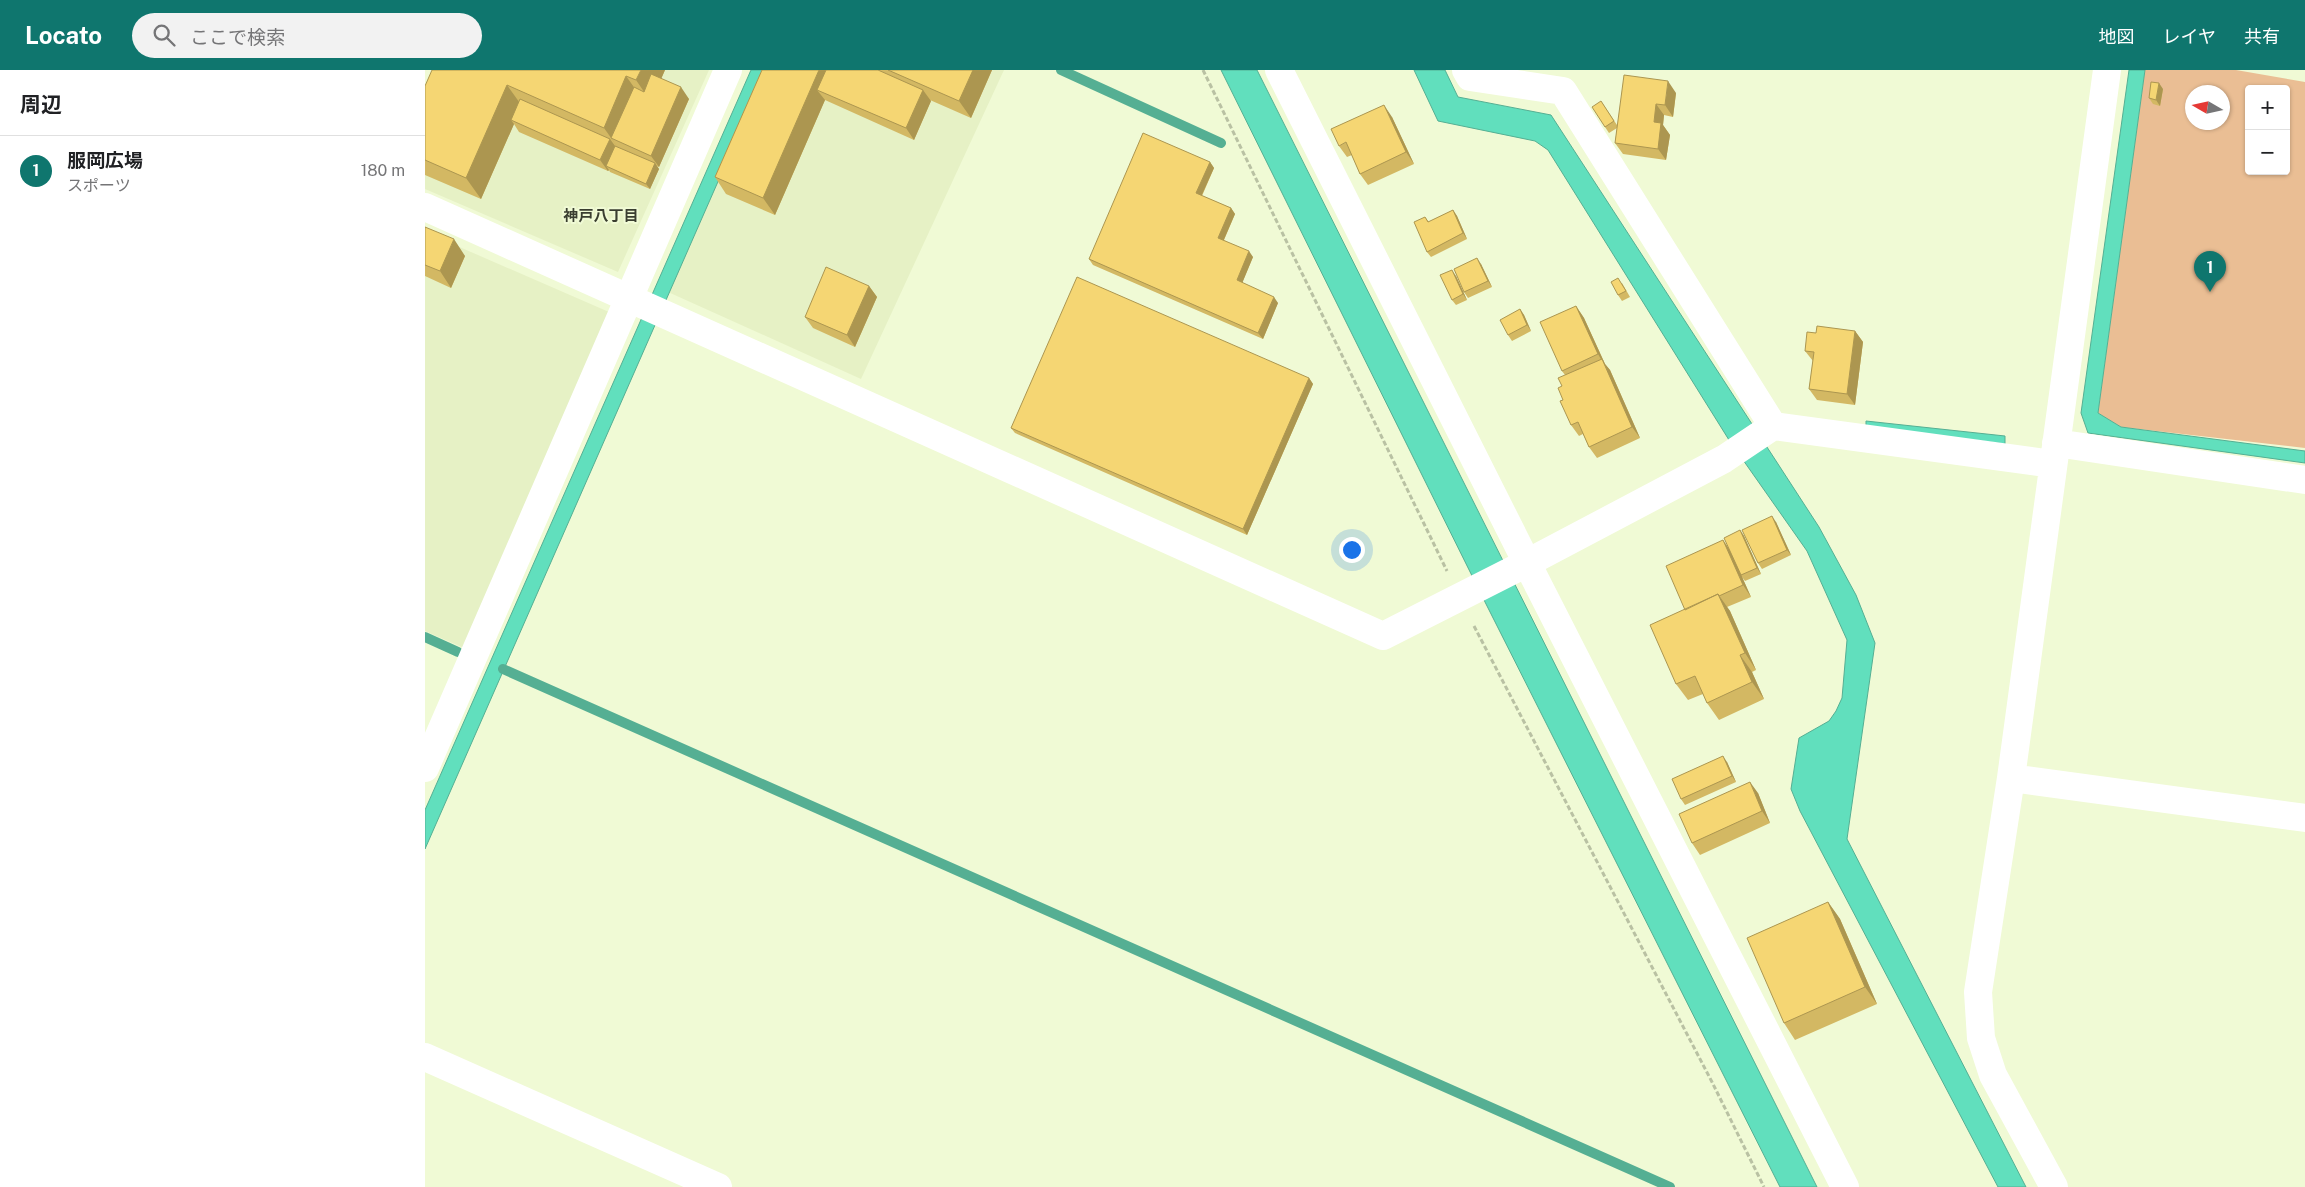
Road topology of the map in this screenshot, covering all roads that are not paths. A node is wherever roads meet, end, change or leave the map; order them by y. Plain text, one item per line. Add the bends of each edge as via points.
1 (728, 70) edge
2 (1279, 70) edge
3 (1466, 70) edge
4 (2107, 70) edge
5 (425, 207) edge
6 (645, 304) junction
7 (1768, 429) junction
8 (2055, 454) junction
9 (2305, 480) edge
10 (1522, 566) junction
11 (425, 768) edge
12 (2011, 778) junction
13 (2305, 818) edge
14 (425, 1057) edge
15 (718, 1187) edge
16 (1845, 1187) edge
17 (2054, 1187) edge

1 - 6 street
2 - 10 street
3 - 7 street via 1469,77 1563,91
4 - 8 street
5 - 6 street
6 - 10 street via 1383,636
6 - 11 street
7 - 8 street
7 - 10 street via 1735,452
8 - 9 street
8 - 12 street
10 - 16 street
12 - 13 street
12 - 17 street via 1979,992 1981,1038 1993,1076
14 - 15 street

